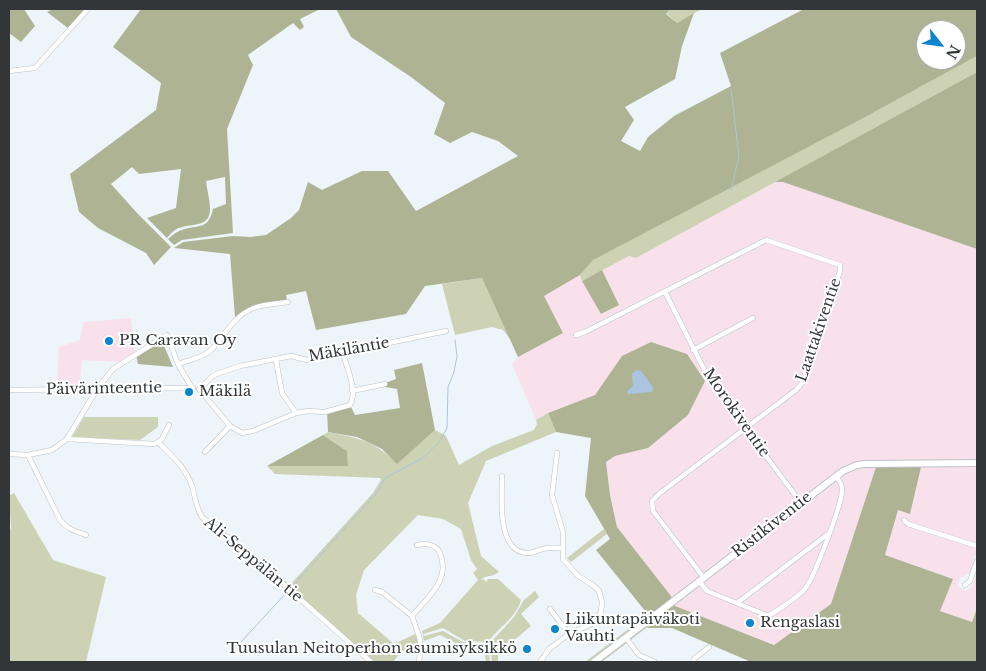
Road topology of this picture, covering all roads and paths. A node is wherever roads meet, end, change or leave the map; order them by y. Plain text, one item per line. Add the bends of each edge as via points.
1 (88, 9) edge
2 (9, 71) edge
3 (664, 292) junction
4 (288, 302) dead end
5 (753, 318) dead end
6 (446, 331) dead end
7 (576, 334) dead end
8 (694, 350) junction
9 (343, 354) junction
10 (276, 360) junction
11 (178, 364) junction
12 (385, 384) dead end
13 (192, 388) junction
14 (97, 389) junction
15 (199, 389) junction
16 (9, 390) edge
17 (352, 391) junction
18 (296, 413) junction
19 (168, 425) dead end
20 (230, 426) junction
21 (745, 428) junction
22 (67, 440) junction
23 (158, 442) junction
24 (206, 452) dead end
25 (557, 453) dead end
26 (9, 454) edge
27 (28, 455) junction
28 (977, 463) edge
29 (502, 476) dead end
30 (836, 476) junction
31 (801, 503) junction
32 (904, 520) dead end
33 (829, 534) junction
34 (86, 535) dead end
35 (417, 545) dead end
36 (977, 546) edge
37 (562, 548) junction
38 (977, 561) edge
39 (702, 580) junction
40 (966, 585) dead end
41 (375, 590) dead end
42 (737, 604) junction
43 (550, 608) dead end
44 (412, 616) junction
45 (569, 634) junction
46 (626, 638) junction
47 (709, 647) dead end
48 (371, 662) edge
49 (419, 662) edge
50 (540, 662) edge
51 (594, 662) edge
52 (655, 662) edge
53 (693, 662) edge

1 - 2 street via 35,68
3 - 7 street
3 - 8 street, Morokiventie
3 - 21 street, Laattakiventie via 766,240 840,265 802,384
4 - 11 street via 254,308 238,317 210,350
5 - 8 street
6 - 9 street, Mäkiläntie
8 - 21 street, Morokiventie via 710,381
9 - 10 street, Mäkiläntie via 307,360 291,356
9 - 17 street
10 - 15 street, Mäkiläntie via 240,366 214,375
10 - 18 street via 282,393
11 - 13 street
11 - 14 street via 168,335 113,369
12 - 17 street
13 - 14 street, Päivärinteentie
13 - 15 street, Päivärinteentie
14 - 16 street, Päivärinteentie
14 - 22 street
15 - 20 street
17 - 18 street via 350,404 325,412
18 - 20 street via 253,431 242,433
19 - 23 street
20 - 24 street
21 - 31 street, Morokiventie
21 - 39 street, Laattakiventie via 652,501 653,510
22 - 23 street
22 - 27 street via 52,450
23 - 48 street, Ali-Seppälän tie via 177,461 191,484 198,512
25 - 37 street via 552,495 563,532
26 - 27 street
27 - 34 street via 60,520 73,531
28 - 30 street, Ristikiventie via 865,464 848,468
29 - 37 street via 502,520 511,545 520,552 528,553
30 - 31 street, Ristikiventie
30 - 33 street via 843,488
31 - 39 street, Ristikiventie
32 - 36 street
33 - 42 street
33 - 42 street via 804,590 770,615
35 - 44 street via 438,548 444,568 438,585
37 - 45 street via 563,559 577,575 599,591 602,602 601,612 594,623
38 - 40 street
39 - 42 street via 707,591
39 - 46 street, Ristikiventie
41 - 44 street
43 - 45 street
44 - 49 street via 420,636
45 - 50 street via 549,649
46 - 51 street, Ristikiventie
46 - 52 street via 639,655
47 - 53 street

